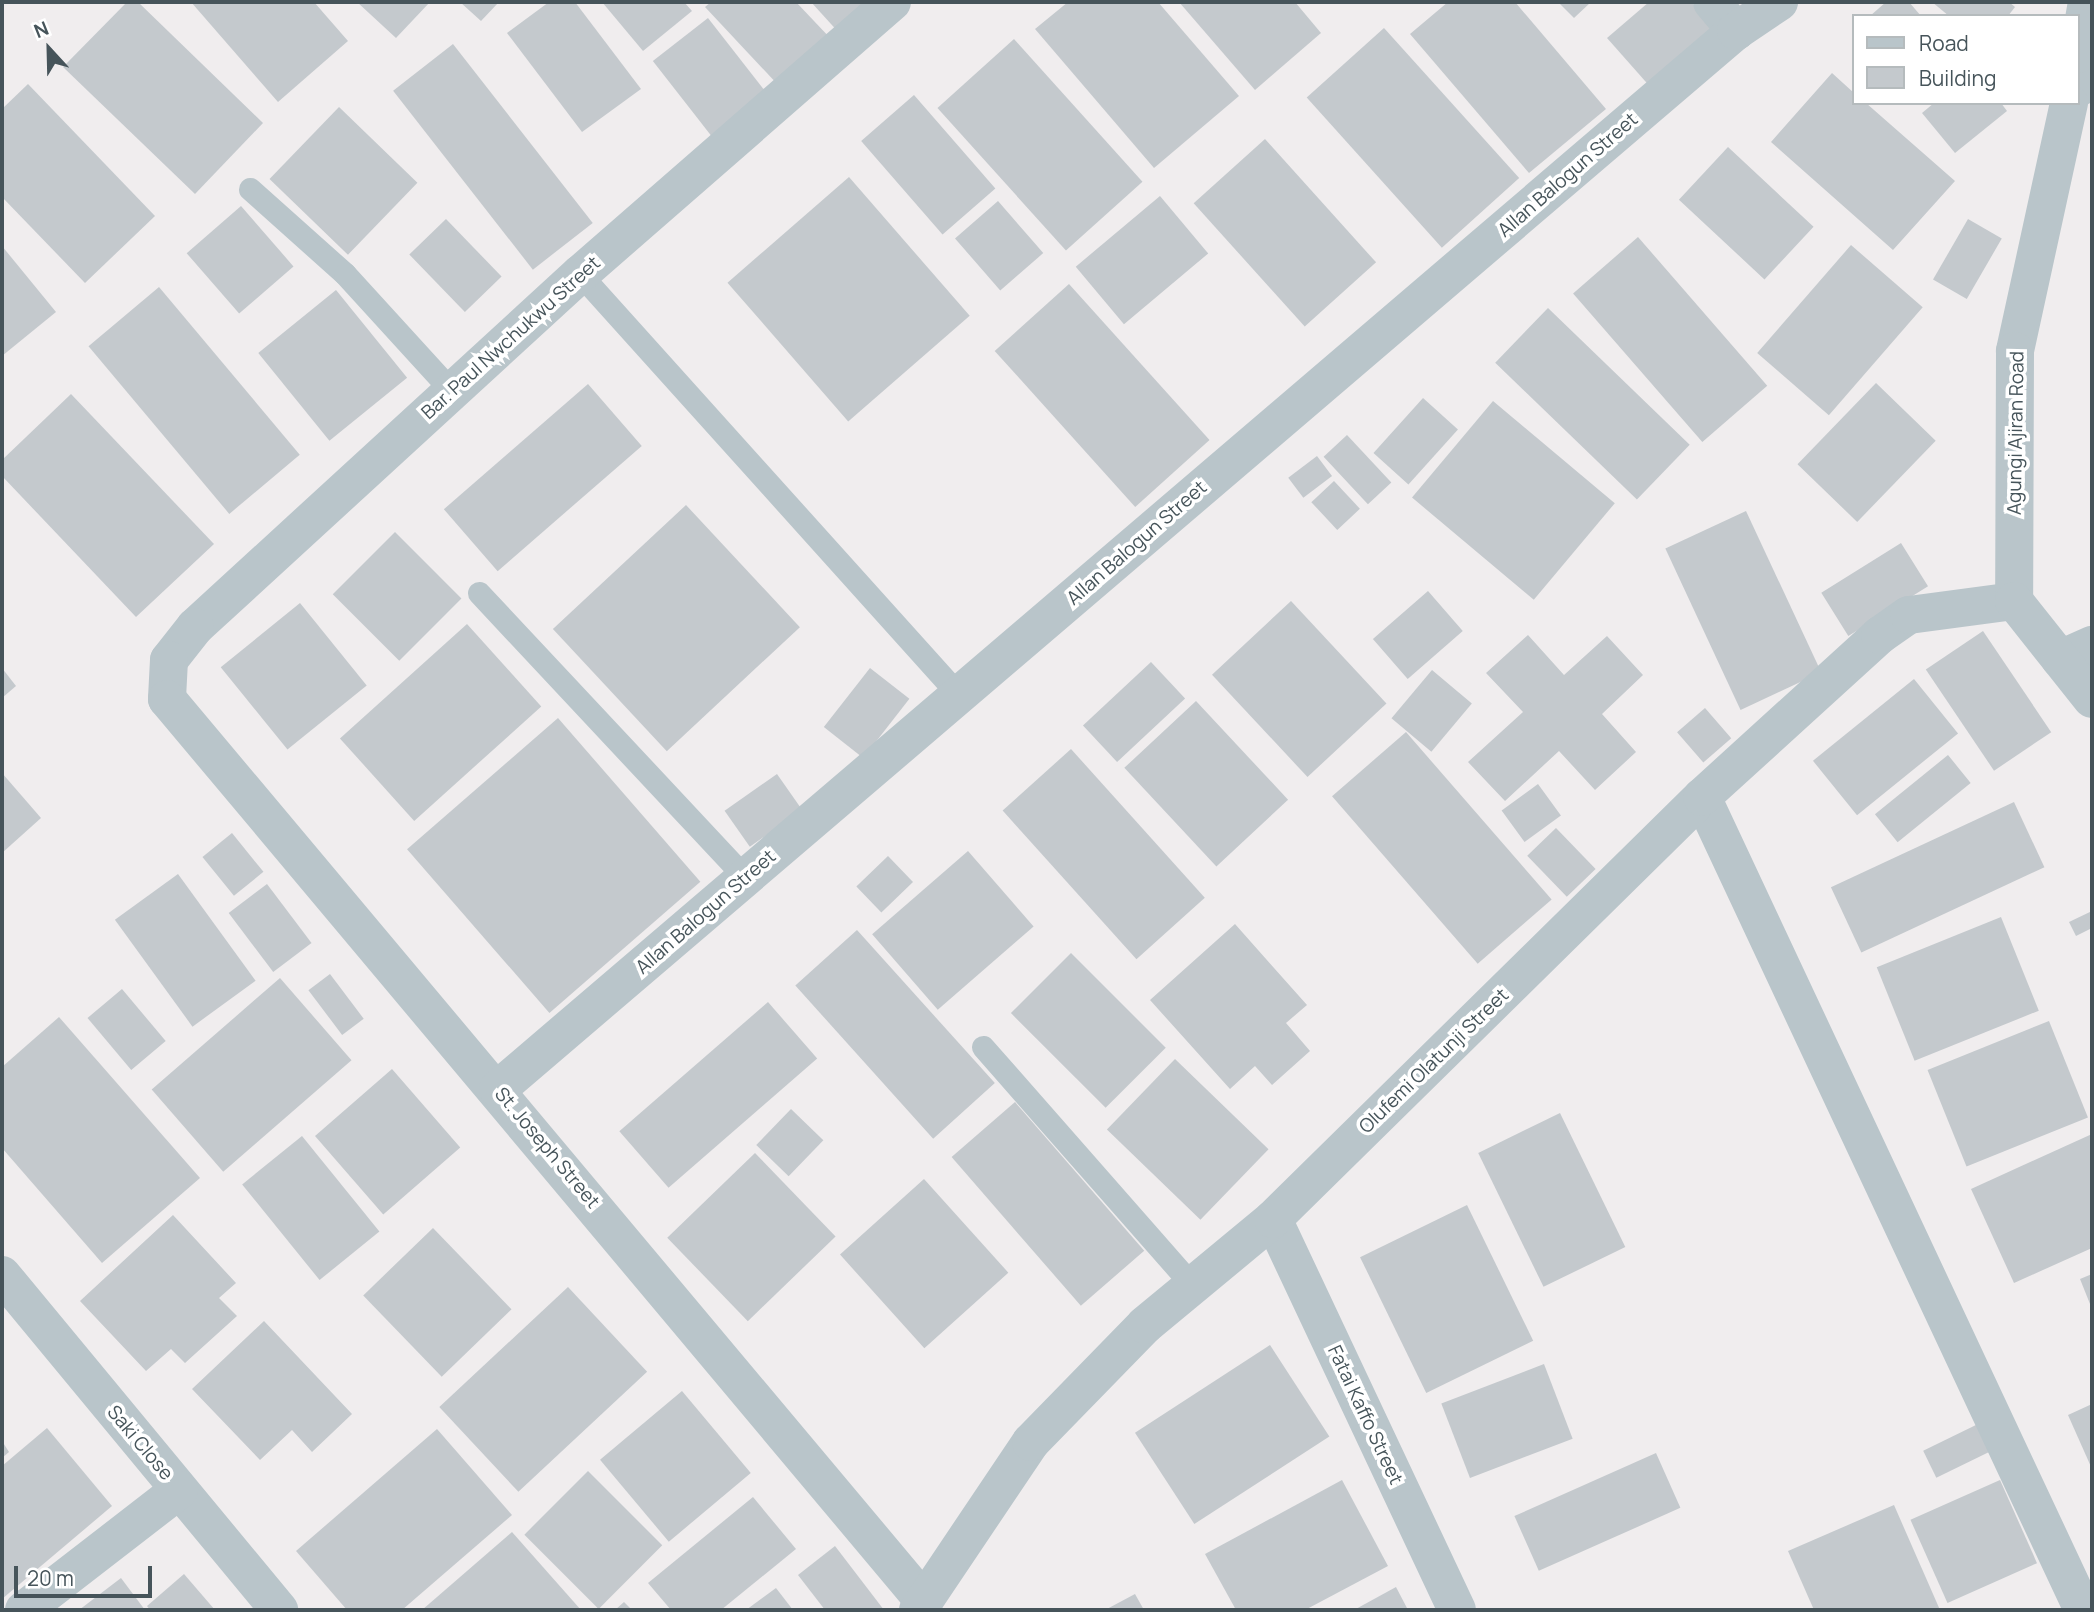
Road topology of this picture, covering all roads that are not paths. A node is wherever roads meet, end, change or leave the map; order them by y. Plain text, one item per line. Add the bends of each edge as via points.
1 (892, 2) edge
2 (1712, 2) edge
3 (1779, 2) edge
4 (2087, 2) edge
5 (1736, 31) junction
6 (2080, 42) edge
7 (2069, 105) edge
8 (250, 189) dead end
9 (580, 274) junction
10 (452, 391) junction
11 (479, 593) dead end
12 (2014, 601) junction
13 (2076, 652) edge
14 (959, 695) junction
15 (167, 699) joint
16 (2092, 699) edge
17 (1702, 797) junction
18 (746, 878) junction
19 (983, 1047) dead end
20 (498, 1089) junction
21 (1273, 1219) junction
22 (2, 1275) edge
23 (1193, 1286) junction
24 (179, 1490) junction
25 (921, 1605) edge
26 (24, 1610) edge
27 (279, 1610) edge
28 (1457, 1610) edge
29 (2083, 1610) edge

1 - 9 street, Bar. Paul Nwchukwu Street
2 - 5 street
3 - 5 street, Allan Balogun Street
4 - 6 street
5 - 14 street, Allan Balogun Street
7 - 12 street, Agungi Ajiran Road via 2015,351
8 - 10 lane via 345,274
9 - 10 street, Bar. Paul Nwchukwu Street
9 - 14 lane
10 - 15 street, Bar. Paul Nwchukwu Street via 195,627 169,660
11 - 18 lane
12 - 13 street
12 - 17 street, Olufemi Olatunji Street via 1909,615 1880,635
13 - 16 street
14 - 18 street, Allan Balogun Street
15 - 20 street, St. Joseph Street
17 - 21 street, Olufemi Olatunji Street
17 - 29 street
18 - 20 street, Allan Balogun Street
19 - 23 lane
20 - 25 street, St. Joseph Street
21 - 23 street, Olufemi Olatunji Street
21 - 28 street, Fatai Kaffo Street
22 - 24 street, Saki Close
23 - 25 street, Olufemi Olatunji Street via 1145,1325 1031,1442
24 - 26 street
24 - 27 street, Saki Close

